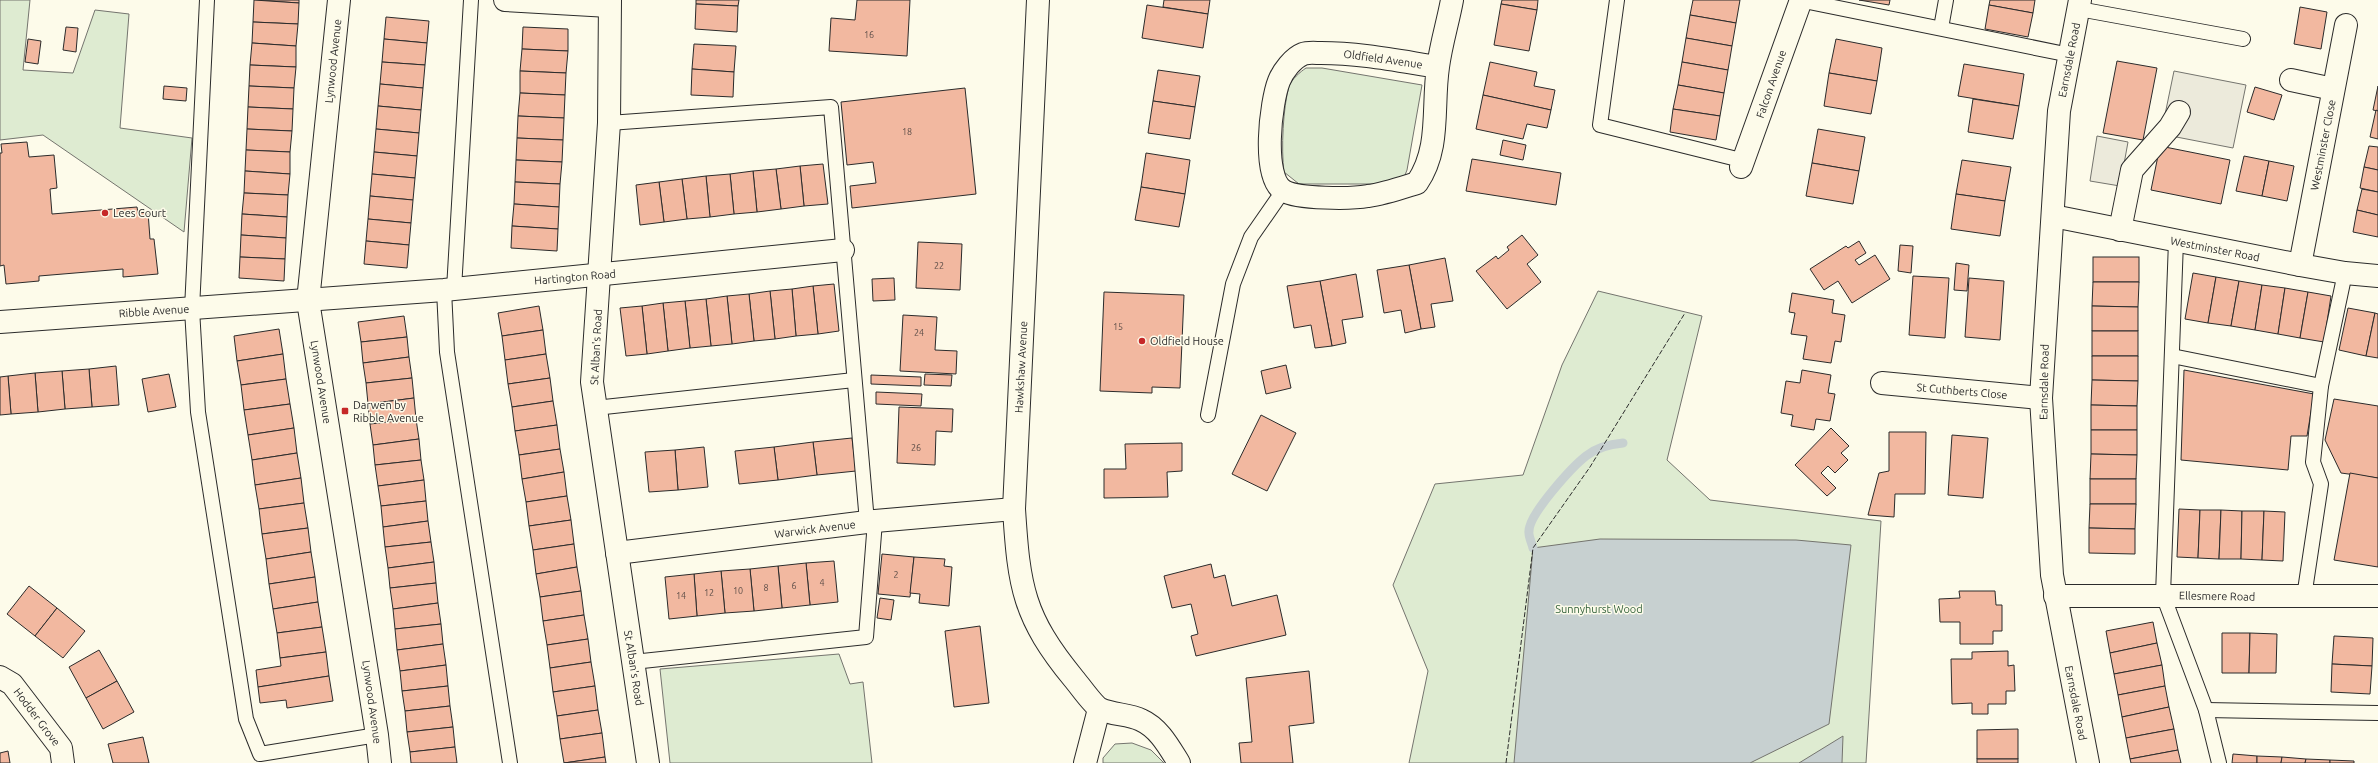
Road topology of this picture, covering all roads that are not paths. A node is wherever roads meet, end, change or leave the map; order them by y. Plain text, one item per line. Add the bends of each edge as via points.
1 (207, 0) edge
2 (339, 0) edge
3 (471, 0) edge
4 (505, 0) edge
5 (1038, 0) edge
6 (1452, 0) edge
7 (1617, 0) edge
8 (1800, 0) edge
9 (1946, 0) edge
10 (610, 3) edge
11 (2080, 5) edge
12 (2346, 25) dead end
13 (1941, 28) junction
14 (2243, 39) dead end
15 (2070, 54) junction
16 (1438, 67) junction
17 (2291, 80) dead end
18 (2333, 89) junction
19 (2179, 112) dead end
20 (609, 123) junction
21 (1743, 164) joint
22 (1283, 191) junction
23 (2053, 216) junction
24 (2120, 230) junction
25 (2176, 241) junction
26 (843, 250) junction
27 (2300, 265) junction
28 (2345, 273) junction
29 (600, 275) junction
30 (2378, 276) edge
31 (449, 289) junction
32 (308, 301) junction
33 (192, 309) junction
34 (0, 322) edge
35 (2172, 356) junction
36 (854, 380) junction
37 (1882, 383) dead end
38 (2321, 386) junction
39 (2041, 398) junction
40 (596, 408) junction
41 (1208, 415) dead end
42 (1014, 509) junction
43 (871, 522) junction
44 (617, 553) junction
45 (2163, 595) junction
46 (2055, 596) junction
47 (2378, 596) edge
48 (2304, 597) junction
49 (633, 662) junction
50 (0, 677) edge
51 (1099, 709) junction
52 (2206, 710) junction
53 (2378, 713) edge
54 (377, 734) junction
55 (63, 763) edge
56 (380, 763) edge
57 (510, 763) edge
58 (648, 763) edge
59 (1085, 763) edge
60 (1179, 763) edge
61 (2088, 763) edge
62 (2219, 763) edge

1 - 33 lane
2 - 32 street, Lynwood Avenue
3 - 31 lane
4 - 10 street
5 - 42 street, Hawkshaw Avenue
6 - 16 street, Oldfield Avenue
7 - 21 lane via 1600,125
8 - 13 lane
8 - 21 street, Falcon Avenue
9 - 13 lane
10 - 20 street, St Alban's Road
11 - 14 lane
11 - 15 street, Earnsdale Road
12 - 18 street, Westminster Close
13 - 15 lane
15 - 23 street, Earnsdale Road via 2060,111
16 - 22 street, Oldfield Avenue via 1436,130 1425,172 1418,184 1368,196 1308,197
16 - 22 street, Oldfield Avenue via 1345,53 1304,54 1290,63 1279,81 1270,133 1271,171
17 - 18 street
18 - 27 street, Westminster Close
19 - 24 street via 2170,127 2132,170
20 - 26 lane via 831,107
20 - 29 street, St Alban's Road
22 - 41 lane via 1251,237 1233,284
23 - 24 street, Westminster Road
23 - 39 street, Earnsdale Road
24 - 25 street, Westminster Road
25 - 27 street, Westminster Road
25 - 35 lane
26 - 29 street, Hartington Road
26 - 36 lane
27 - 28 street, Westminster Road
28 - 30 street, Westminster Road
28 - 38 lane
29 - 31 street, Hartington Road
29 - 40 street, St Alban's Road via 592,382
31 - 32 street, Hartington Road
31 - 57 lane via 447,352
32 - 33 street, Ribble Avenue
32 - 54 street, Lynwood Avenue
33 - 34 street, Ribble Avenue
33 - 54 lane via 198,412 219,552 246,719 260,754
35 - 38 lane
35 - 45 lane
36 - 40 lane
36 - 43 lane
37 - 39 street, St Cuthberts Close
38 - 48 lane via 2313,462 2321,484
39 - 46 street, Earnsdale Road via 2051,569
40 - 44 street, St Alban's Road
42 - 43 street, Warwick Avenue
42 - 51 street, Hawkshaw Avenue via 1017,562 1023,593 1032,617 1051,651
43 - 44 street, Warwick Avenue
43 - 49 lane via 866,637
44 - 49 street, St Alban's Road
45 - 46 street, Ellesmere Road
45 - 48 street, Ellesmere Road
45 - 52 lane
46 - 61 street, Earnsdale Road
47 - 48 street, Ellesmere Road
49 - 58 street, St Alban's Road
50 - 55 street, Hodder Grove via 12,684 61,748
51 - 59 street
51 - 60 street via 1142,720 1164,738
52 - 53 lane
52 - 62 lane
54 - 56 street, Lynwood Avenue

